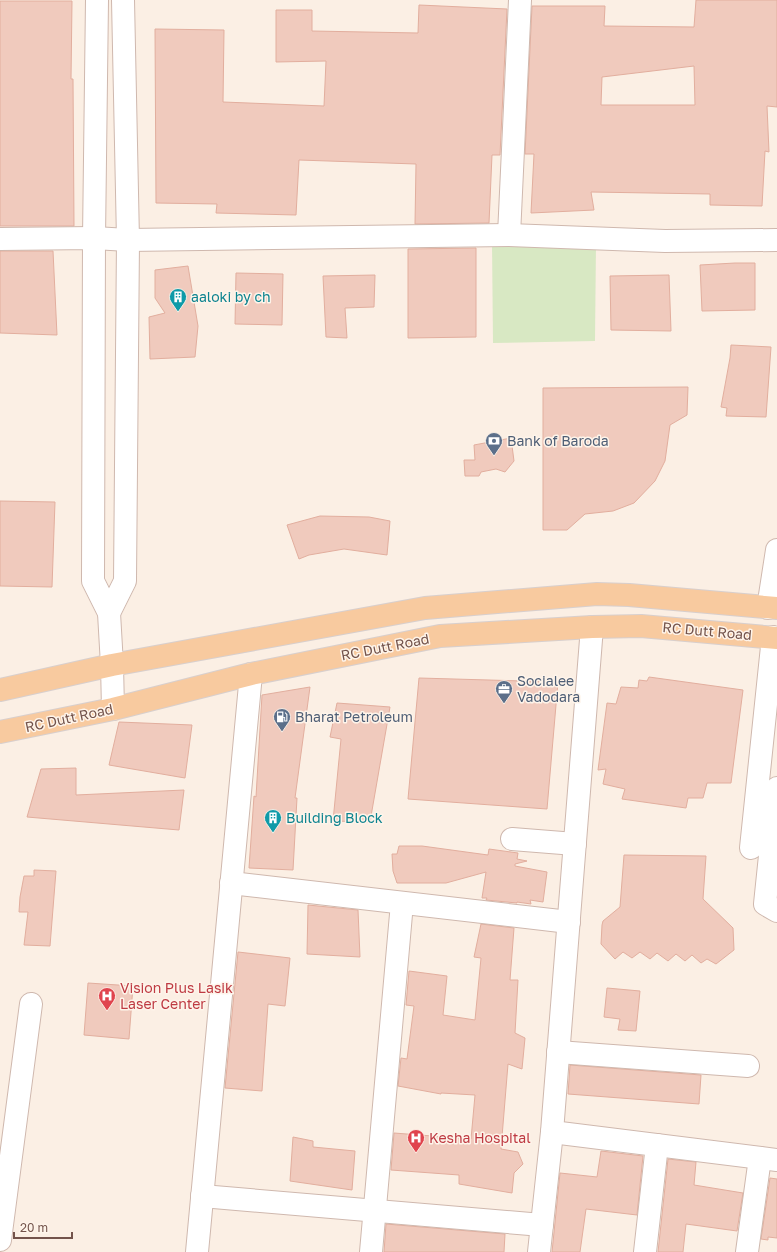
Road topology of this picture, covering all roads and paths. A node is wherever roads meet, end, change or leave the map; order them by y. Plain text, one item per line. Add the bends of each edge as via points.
1 (97, 0) edge
2 (123, 0) edge
3 (520, 0) edge
4 (509, 235) junction
5 (94, 238) junction
6 (0, 239) edge
7 (128, 240) junction
8 (777, 240) edge
9 (777, 550) edge
10 (773, 608) edge
11 (109, 613) junction
12 (592, 627) junction
13 (775, 637) edge
14 (112, 665) junction
15 (251, 674) junction
16 (0, 690) edge
17 (112, 709) junction
18 (0, 732) edge
19 (777, 788) edge
20 (512, 840) dead end
21 (575, 844) junction
22 (751, 848) dead end
23 (231, 883) junction
24 (402, 903) junction
25 (777, 911) edge
26 (569, 922) junction
27 (31, 1004) dead end
28 (558, 1052) junction
29 (748, 1066) dead end
30 (552, 1132) junction
31 (657, 1145) junction
32 (6, 1149) edge
33 (769, 1159) edge
34 (202, 1196) junction
35 (376, 1211) junction
36 (542, 1225) junction
37 (0, 1240) edge
38 (197, 1252) edge
39 (371, 1252) edge
40 (539, 1252) edge
41 (645, 1252) edge
42 (748, 1252) edge

1 - 5 street
2 - 7 street
3 - 4 street
4 - 7 street
4 - 8 street via 665,241
5 - 6 street
5 - 7 street
5 - 11 street via 93,581
7 - 11 street via 125,581
9 - 10 street
10 - 14 main road, RC Dutt Road via 597,594 424,608
11 - 14 street
12 - 13 main road, RC Dutt Road via 641,626
12 - 15 main road, RC Dutt Road via 440,636
12 - 21 street
13 - 22 street
14 - 16 main road, RC Dutt Road
14 - 17 street
15 - 17 main road, RC Dutt Road
15 - 23 street
17 - 18 main road, RC Dutt Road
19 - 25 street via 765,904
20 - 21 street
21 - 26 street
23 - 24 street
23 - 34 street
24 - 26 street
24 - 35 street
26 - 28 street
27 - 32 street
28 - 29 street
28 - 30 street
30 - 31 street
30 - 36 street
31 - 33 street
31 - 41 street
32 - 37 street
33 - 42 street
34 - 35 street
34 - 38 street
35 - 36 street
35 - 39 street
36 - 40 street

